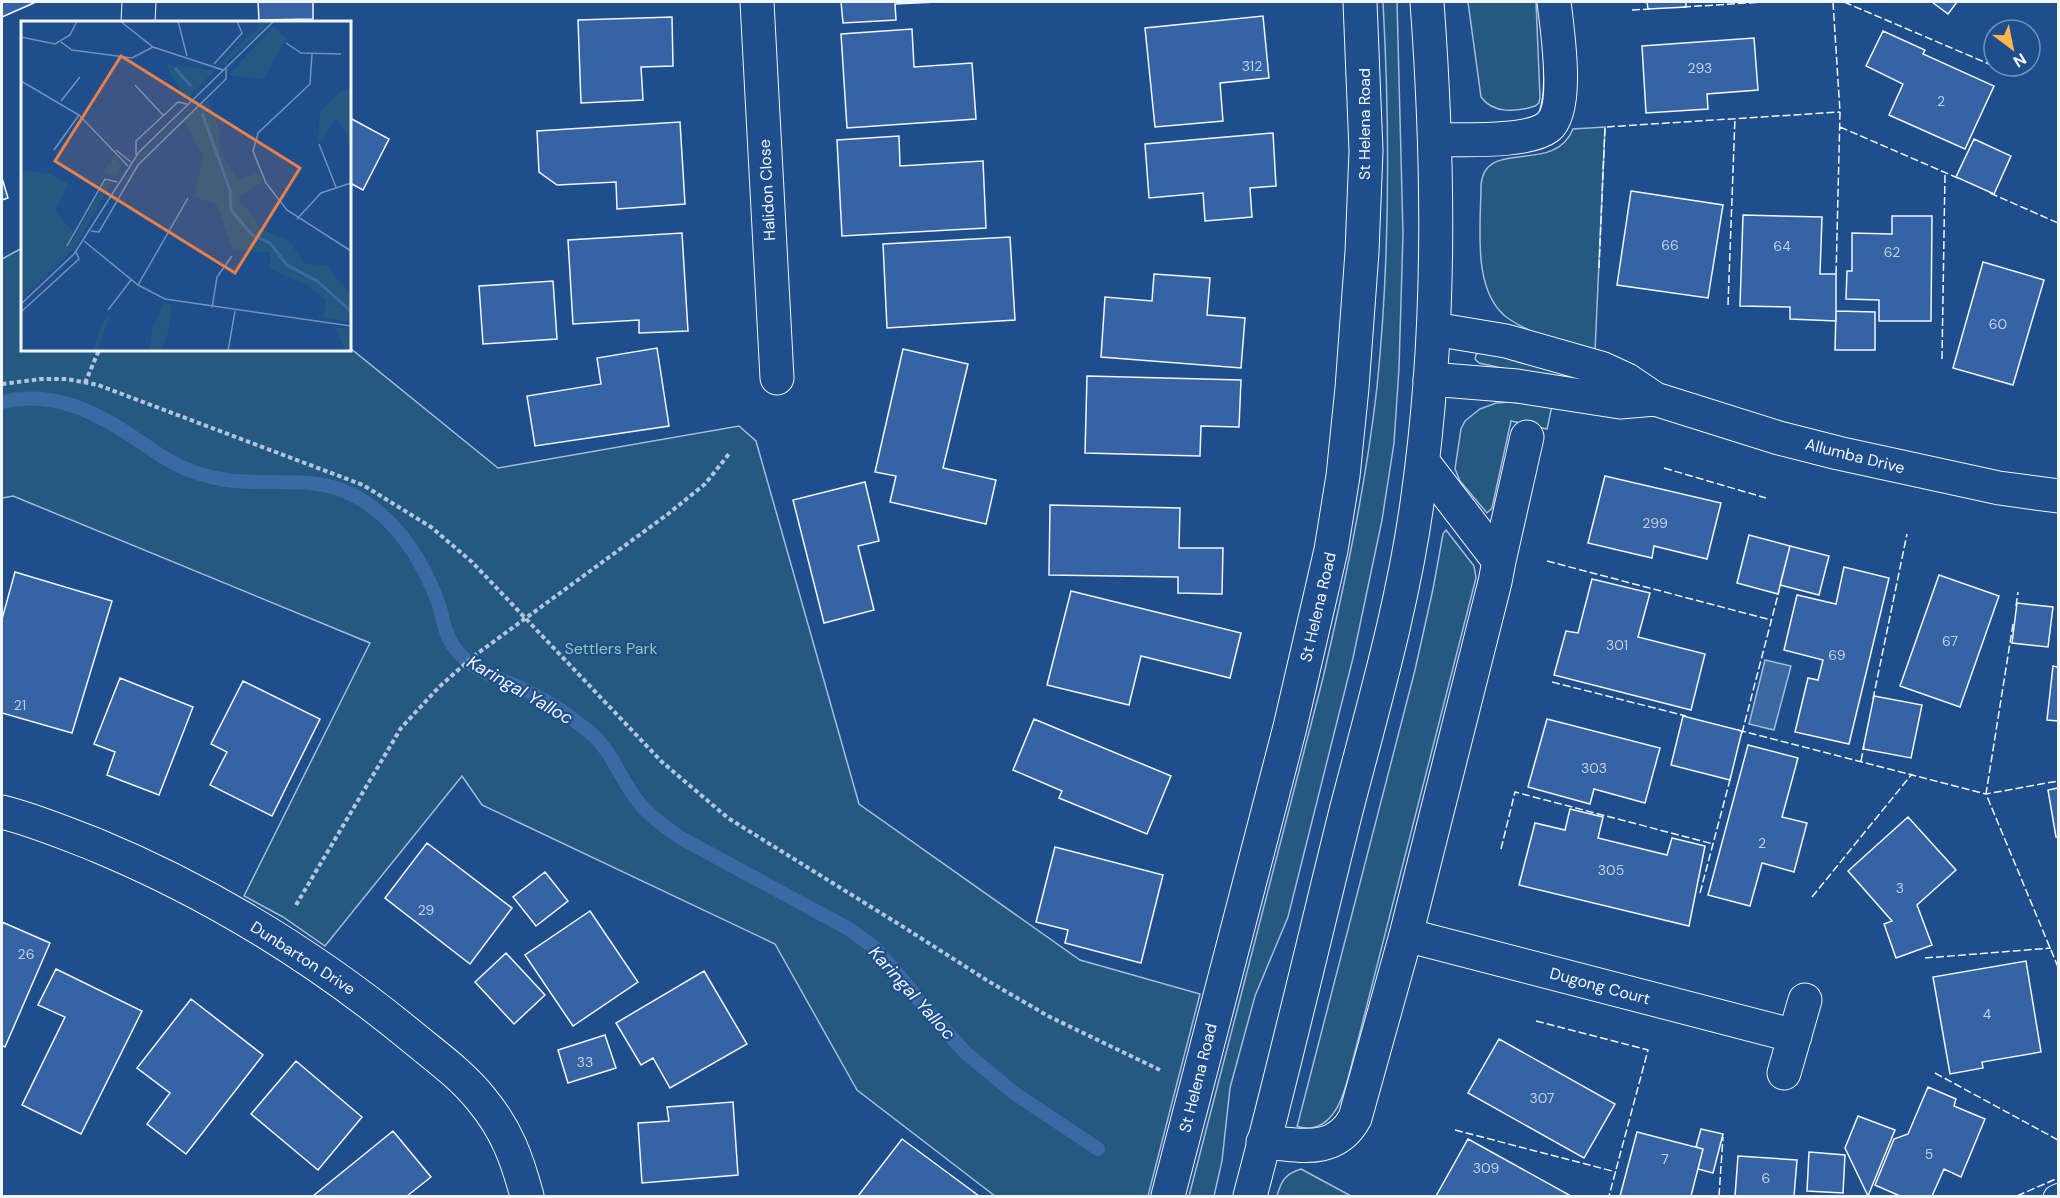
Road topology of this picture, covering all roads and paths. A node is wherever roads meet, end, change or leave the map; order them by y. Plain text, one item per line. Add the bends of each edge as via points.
1 (139, 2) edge
2 (757, 2) edge
3 (1360, 2) edge
4 (1427, 2) edge
5 (1554, 2) edge
6 (138, 21) edge
7 (1436, 140) junction
8 (1434, 329) junction
9 (99, 351) edge
10 (777, 378) dead end
11 (1430, 379) junction
12 (86, 383) junction
13 (2, 384) edge
14 (1655, 399) junction
15 (1527, 437) dead end
16 (729, 454) dead end
17 (1423, 462) junction
18 (2058, 496) edge
19 (1499, 561) junction
20 (526, 619) junction
21 (2, 812) edge
22 (296, 906) dead end
23 (1406, 934) junction
24 (1805, 1000) dead end
25 (1795, 1036) junction
26 (1163, 1071) dead end
27 (1784, 1073) dead end
28 (1263, 1142) junction
29 (2058, 1194) edge
30 (527, 1197) edge
31 (1168, 1197) edge
32 (1250, 1197) edge
33 (2054, 1197) edge

1 - 6 street
2 - 10 street, Halidon Close
3 - 31 street, St Helena Road via 1366,151 1363,241 1343,476 1331,550 1293,717
4 - 7 street
5 - 7 street via 1561,87 1557,116 1549,126 1509,138
7 - 8 street
8 - 11 street
8 - 14 street, Allumba Drive via 1506,341 1592,365 1627,380
9 - 12 path
11 - 14 street, Allumba Drive via 1517,386 1620,402
11 - 17 street
12 - 13 path via 50,379
12 - 20 path via 363,485 431,528 472,562
14 - 18 street, Allumba Drive via 1838,453 1975,483
15 - 19 street
16 - 20 path via 705,484
17 - 19 street
17 - 28 street via 1388,652
19 - 23 street
20 - 22 path via 467,662 401,728
20 - 26 path via 663,762 728,818 1038,1011
21 - 30 street, Dunbarton Drive via 55,829 168,878 277,939 336,978 422,1045 481,1098 517,1158
23 - 25 street, Dugong Court
23 - 28 street via 1355,1118 1348,1130 1336,1140 1322,1144
24 - 25 street
25 - 27 street
28 - 32 street
29 - 33 lane

